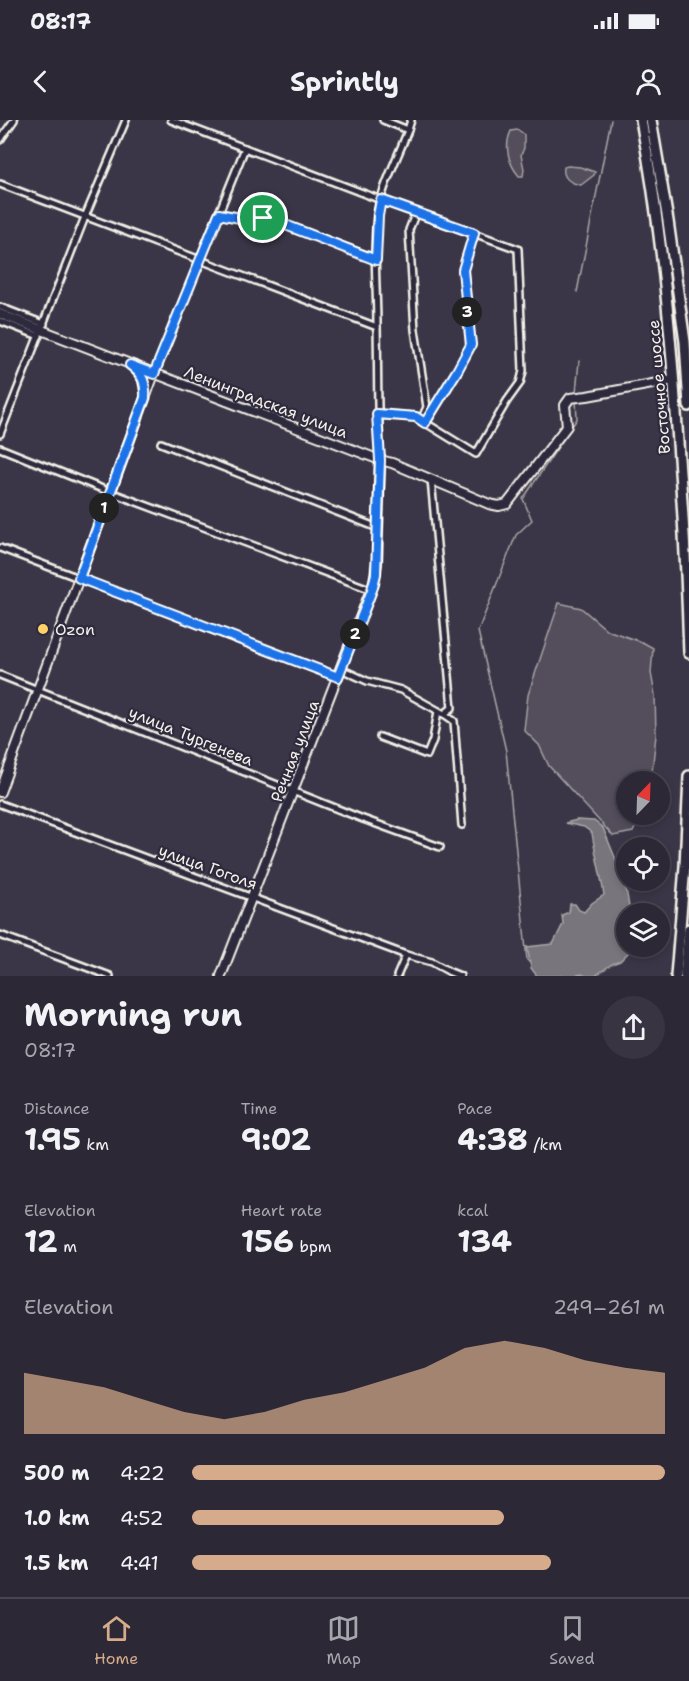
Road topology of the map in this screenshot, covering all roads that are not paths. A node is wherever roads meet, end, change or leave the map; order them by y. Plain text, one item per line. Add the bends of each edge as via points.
1 (14, 120) edge
2 (126, 120) edge
3 (171, 120) edge
4 (383, 120) edge
5 (411, 120) edge
6 (641, 120) edge
7 (651, 120) edge
8 (408, 130) junction
9 (0, 140) edge
10 (245, 148) junction
11 (0, 184) edge
12 (381, 200) junction
13 (416, 212) junction
14 (219, 214) junction
15 (85, 217) junction
16 (668, 221) junction
17 (657, 222) junction
18 (474, 233) junction
19 (199, 260) junction
20 (376, 260) junction
21 (0, 307) edge
22 (0, 314) edge
23 (0, 321) edge
24 (377, 327) junction
25 (42, 330) junction
26 (130, 365) junction
27 (154, 374) junction
28 (688, 379) edge
29 (674, 380) junction
30 (145, 398) junction
31 (689, 406) edge
32 (377, 414) junction
33 (423, 422) junction
34 (0, 434) edge
35 (161, 442) dead end
36 (0, 448) edge
37 (380, 460) junction
38 (431, 479) junction
39 (110, 492) junction
40 (378, 528) junction
41 (685, 532) junction
42 (0, 548) edge
43 (689, 570) edge
44 (79, 578) junction
45 (372, 590) junction
46 (689, 653) edge
47 (340, 673) junction
48 (0, 675) edge
49 (38, 690) junction
50 (441, 712) junction
51 (380, 737) dead end
52 (689, 776) edge
53 (294, 790) junction
54 (0, 792) edge
55 (0, 804) edge
56 (462, 825) dead end
57 (440, 847) dead end
58 (251, 898) junction
59 (689, 929) edge
60 (0, 935) edge
61 (406, 955) junction
62 (110, 976) edge
63 (221, 976) edge
64 (398, 976) edge
65 (458, 976) edge
66 (676, 976) edge
67 (685, 976) edge

1 - 9 street
2 - 15 street
3 - 10 street
4 - 8 street
5 - 8 street
6 - 17 highway, Восточное шоссе
7 - 16 highway, Восточное шоссе
8 - 12 street
10 - 12 street
10 - 14 street
11 - 15 street
12 - 13 street
12 - 20 street
13 - 18 street
13 - 33 street via 409,230 415,330 427,407
14 - 19 street
14 - 20 street via 270,219
15 - 19 street
15 - 25 street
16 - 17 highway via 662,218
16 - 28 highway, Восточное шоссе
17 - 29 highway, Восточное шоссе
18 - 33 street via 463,270 471,345
18 - 33 street via 518,249 523,371 520,383 476,454
19 - 24 street
19 - 27 street
20 - 24 street
21 - 25 street
22 - 25 street, Ленинградская улица
23 - 25 street
24 - 32 street
25 - 26 street, Ленинградская улица
25 - 34 street
26 - 27 street, Ленинградская улица
26 - 30 street via 143,378
27 - 30 street
27 - 37 street, Ленинградская улица
28 - 31 highway, Восточное шоссе
29 - 38 street, Ленинградская улица via 567,400 567,426 507,504 489,504
29 - 41 highway, Восточное шоссе
30 - 39 street
32 - 33 street via 416,417
32 - 37 street
35 - 40 street
36 - 39 street
37 - 38 street, Ленинградская улица
37 - 40 street, Речная улица
38 - 50 street via 452,708
39 - 44 street
39 - 45 street
40 - 45 street, Речная улица
41 - 43 highway
41 - 46 highway, Восточное шоссе
42 - 44 street
44 - 47 street
44 - 49 street
45 - 47 street, Речная улица
47 - 50 street via 401,690
47 - 53 street, Речная улица
48 - 49 street, улица Тургенева
49 - 53 street, улица Тургенева
49 - 54 street
50 - 51 street via 427,755
50 - 56 street via 454,721
52 - 66 highway
53 - 57 street, улица Тургенева
53 - 58 street, Речная улица
55 - 58 street, улица Гоголя
58 - 61 street, улица Гоголя
58 - 63 street, Речная улица
59 - 67 highway
60 - 62 street
61 - 64 street
61 - 65 street, улица Гоголя via 432,962

